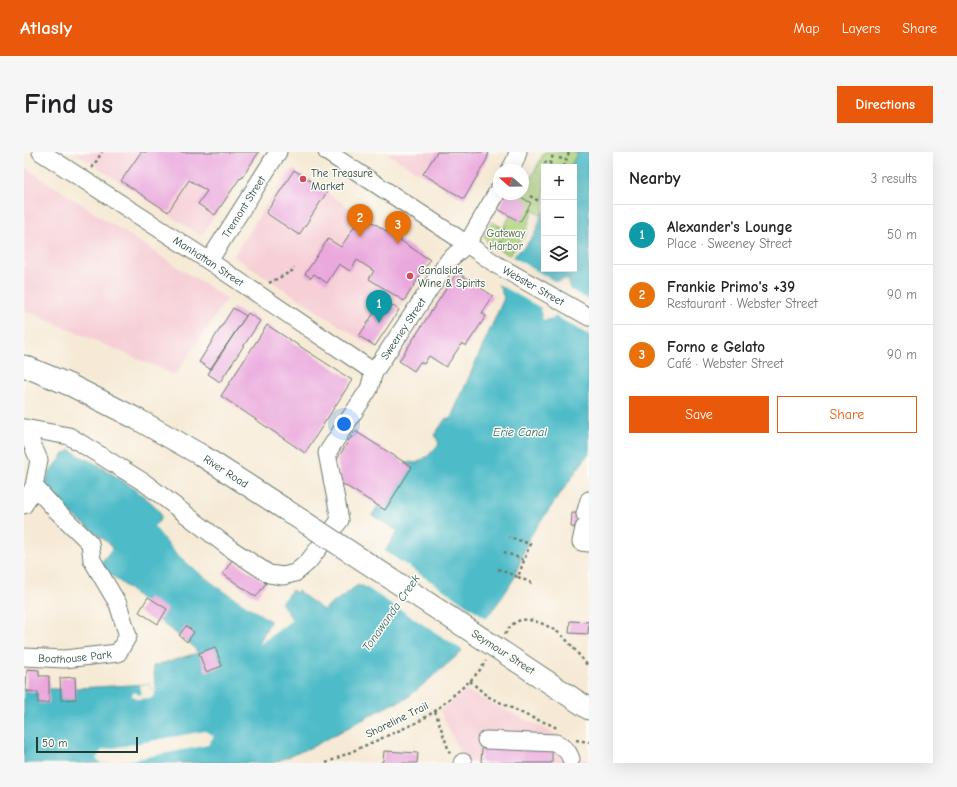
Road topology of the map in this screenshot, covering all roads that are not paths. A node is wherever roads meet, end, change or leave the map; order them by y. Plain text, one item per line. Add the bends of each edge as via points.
1 (41, 152) edge
2 (278, 152) edge
3 (327, 152) edge
4 (518, 152) edge
5 (513, 164) edge
6 (493, 199) edge
7 (467, 244) junction
8 (208, 262) junction
9 (585, 315) edge
10 (24, 366) edge
11 (374, 372) junction
12 (24, 428) edge
13 (34, 486) junction
14 (24, 505) edge
15 (416, 595) joint
16 (24, 657) edge
17 (589, 709) edge
18 (486, 740) dead end
19 (571, 759) dead end

1 - 8 street, Manhattan Street
2 - 8 street, Tremont Street
3 - 7 street, Webster Street
4 - 5 street
6 - 7 street, Sweeney Street
7 - 9 street, Webster Street via 497,259
7 - 11 street, Sweeney Street via 448,260
8 - 11 street, Manhattan Street
10 - 15 main road, River Road, bridge via 70,385 201,455
11 - 12 street, Sweeney Street via 369,389 327,453 340,520 308,562 295,573 283,576 269,574 231,549 145,483 68,436
12 - 13 street via 39,460
13 - 14 street
13 - 16 street, Boathouse Park via 90,543 92,560 118,604 128,636 118,653 64,659
15 - 17 main road, Seymour Street, bridge
18 - 19 street via 556,743 569,753

